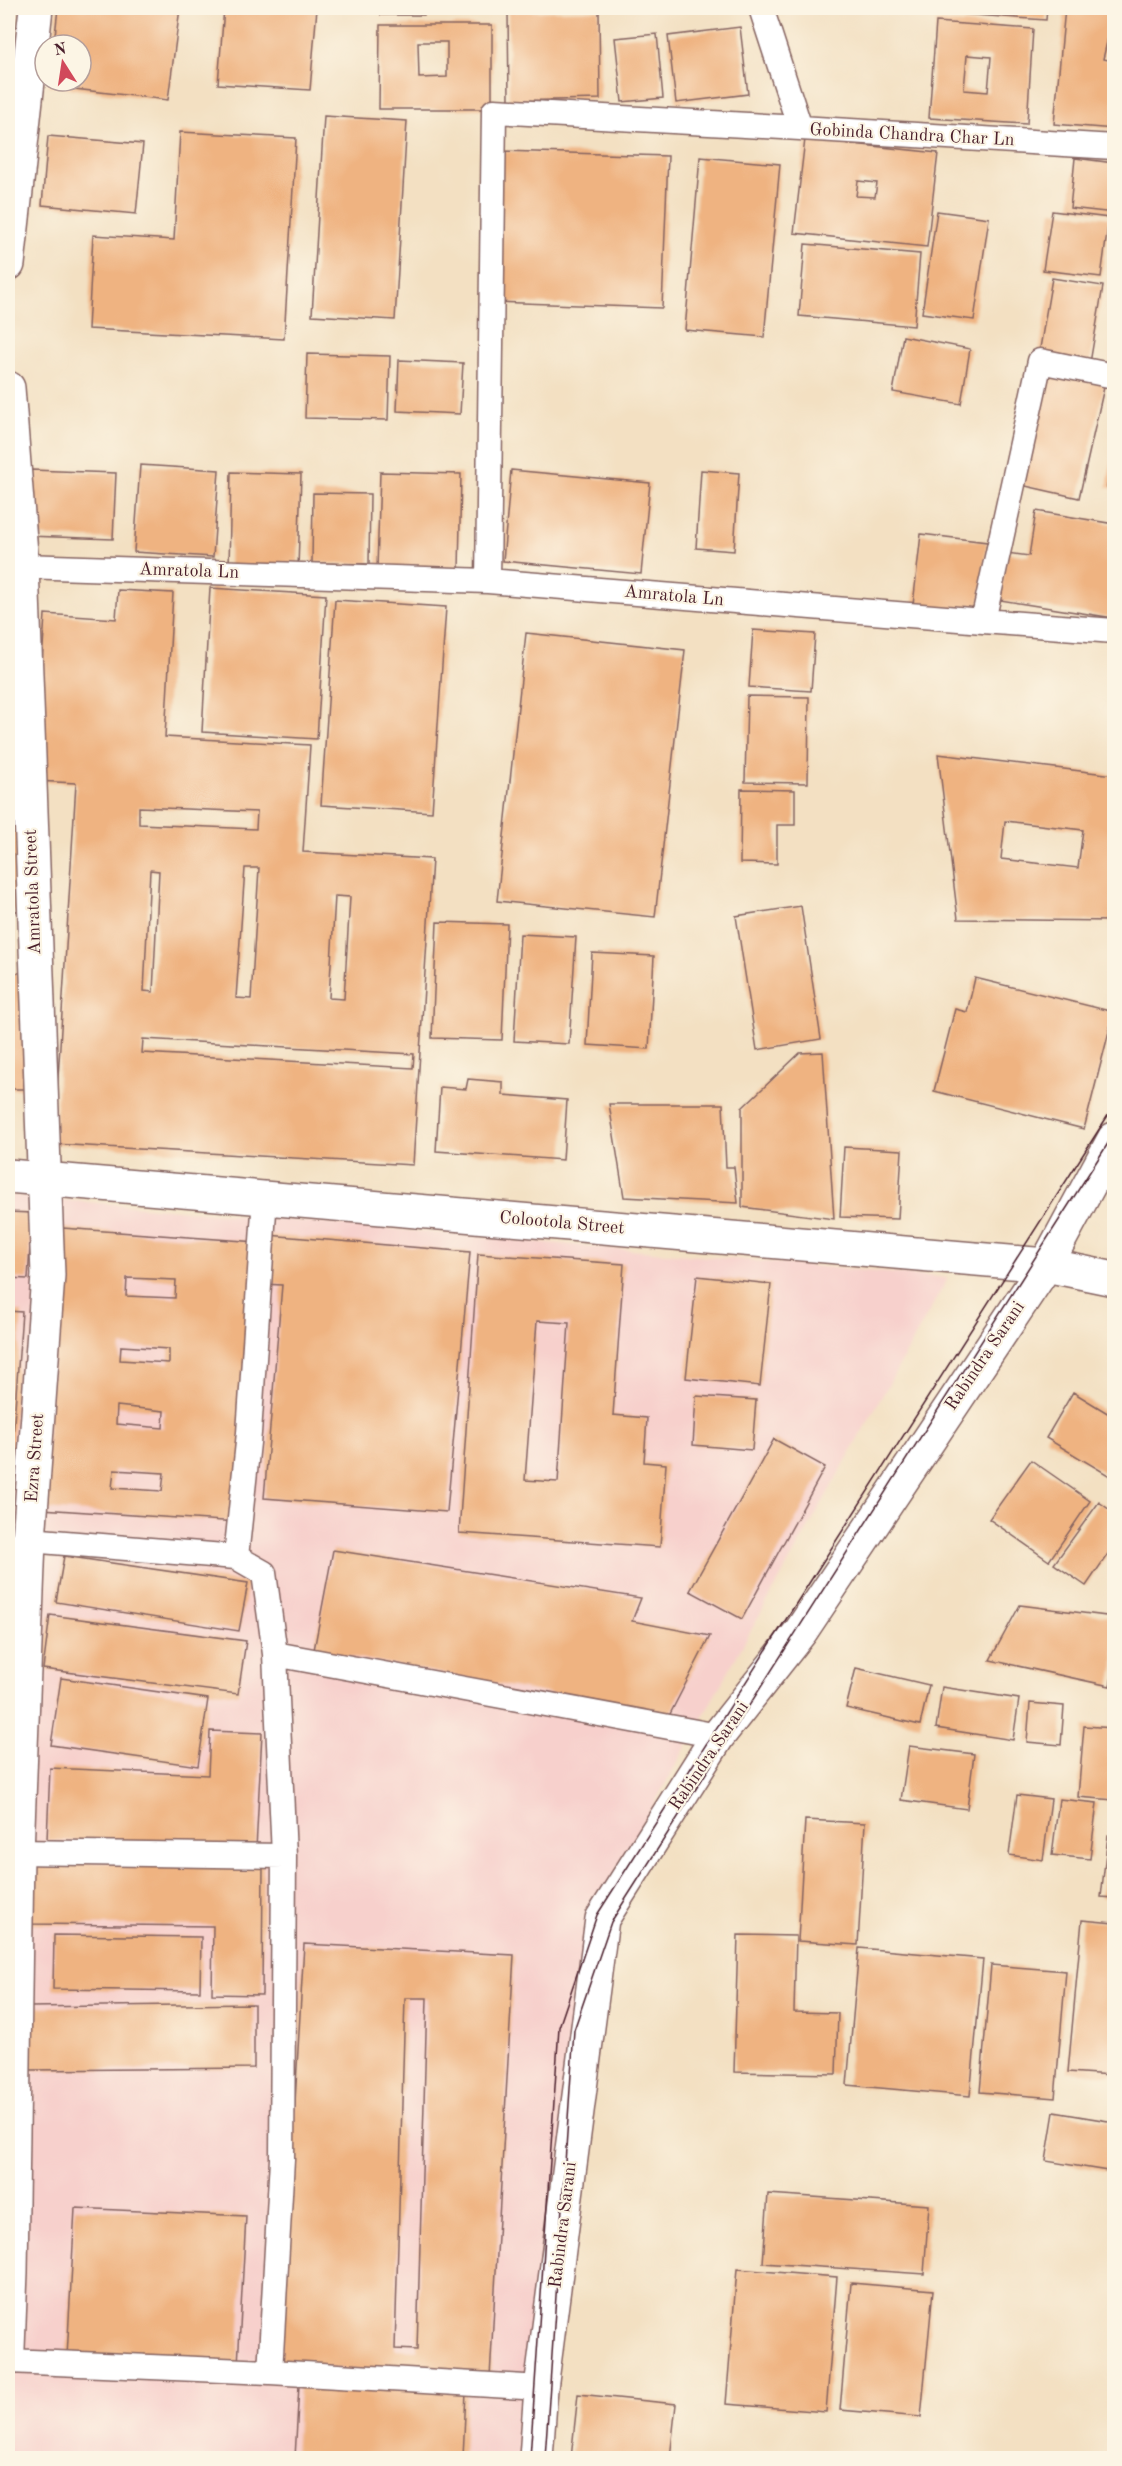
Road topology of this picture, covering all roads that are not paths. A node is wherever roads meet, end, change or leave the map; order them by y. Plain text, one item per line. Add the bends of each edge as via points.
1 (36, 8) edge
2 (761, 8) edge
3 (800, 128) junction
4 (1114, 147) edge
5 (8, 264) edge
6 (1114, 376) edge
7 (8, 388) edge
8 (22, 566) junction
9 (488, 581) junction
10 (983, 621) junction
11 (1114, 631) edge
12 (1114, 1139) edge
13 (8, 1176) edge
14 (43, 1180) junction
15 (265, 1197) junction
16 (1046, 1265) junction
17 (1114, 1279) edge
18 (29, 1540) junction
19 (236, 1557) junction
20 (275, 1654) junction
21 (718, 1736) junction
22 (17, 1852) junction
23 (284, 1857) junction
24 (8, 2348) edge
25 (8, 2361) edge
26 (270, 2372) junction
27 (541, 2388) junction
28 (536, 2458) edge

1 - 5 main road
2 - 3 lane, Gobinda Chandra Char Ln
3 - 4 lane, Gobinda Chandra Char Ln
3 - 9 lane via 494,111
6 - 10 lane via 1040,361
7 - 8 main road, Amratola Street
8 - 9 lane, Amratola Ln
8 - 14 main road, Amratola Street
9 - 10 lane, Amratola Ln
10 - 11 lane, Amratola Ln
12 - 16 main road, Rabindra Sarani
13 - 14 main road, Colootola Street
14 - 15 main road, Colootola Street
14 - 18 main road, Ezra Street via 48,1275
15 - 16 main road, Colootola Street
15 - 19 lane via 249,1433
16 - 17 main road, Colootola Street
16 - 21 main road, Rabindra Sarani via 801,1631
18 - 19 lane
18 - 22 main road, Ezra Street
19 - 20 lane via 264,1573
20 - 21 lane
20 - 23 lane
21 - 27 main road, Rabindra Sarani via 602,1920
22 - 23 lane
22 - 24 main road, Ezra Street
23 - 26 lane via 282,2159
25 - 26 lane
26 - 27 lane
27 - 28 main road, Rabindra Sarani

